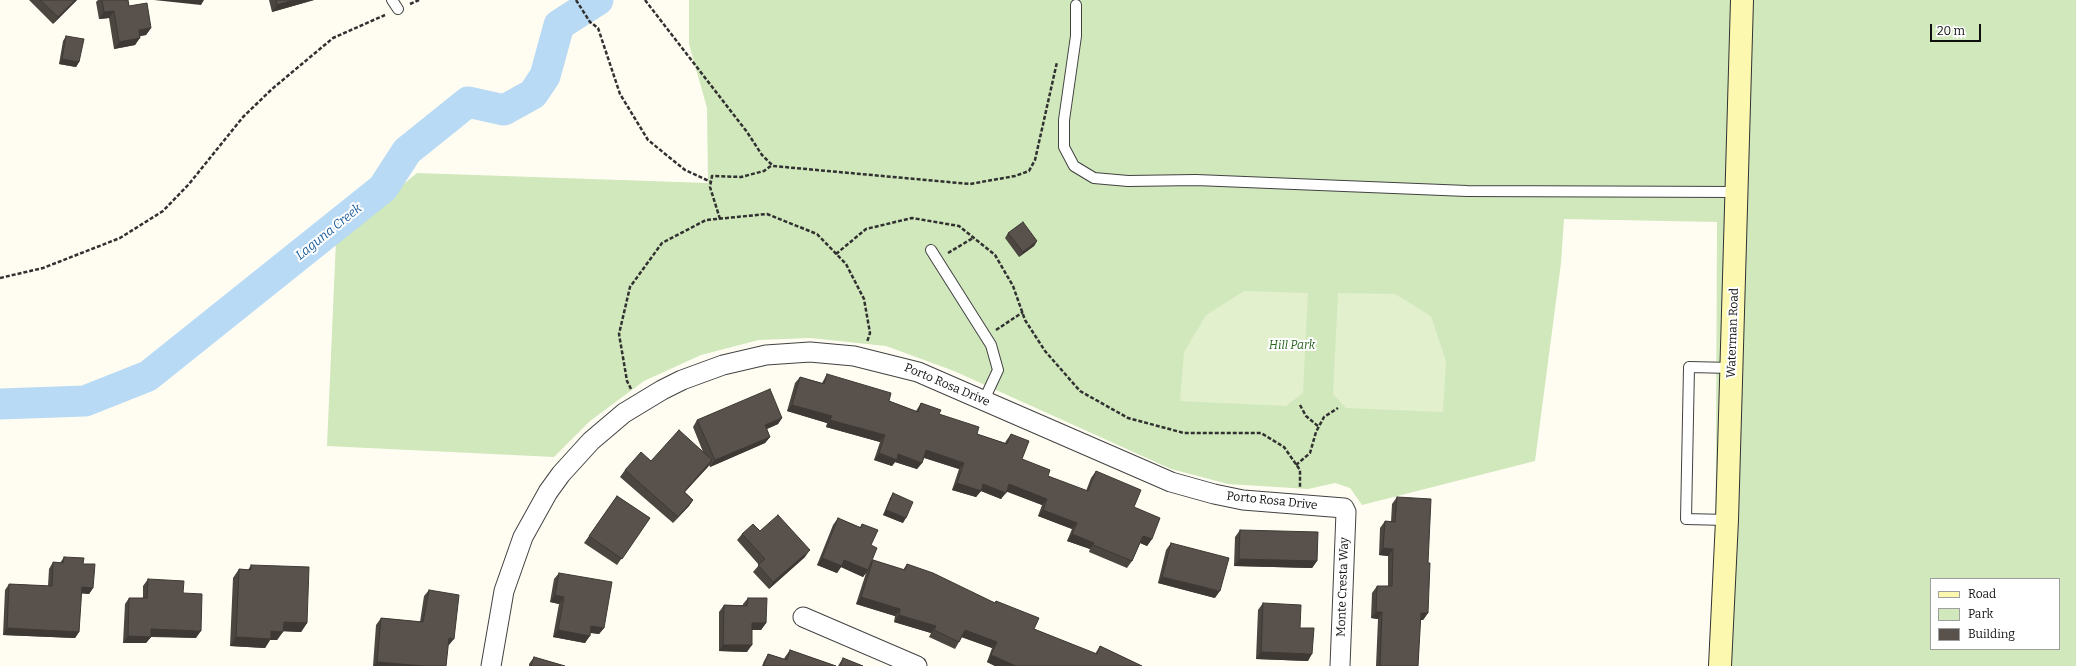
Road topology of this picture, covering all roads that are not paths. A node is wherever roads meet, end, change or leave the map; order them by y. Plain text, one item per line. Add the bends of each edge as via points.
1 (392, 0) edge
2 (1742, 0) edge
3 (1076, 5) dead end
4 (398, 9) road end
5 (1737, 192) junction
6 (932, 250) dead end
7 (1732, 368) junction
8 (984, 400) junction
9 (1344, 508) joint
10 (1727, 520) junction
11 (803, 617) dead end
12 (491, 666) edge
13 (916, 666) edge
14 (1340, 666) edge
15 (1720, 666) edge

1 - 4 lane
2 - 5 main road, Waterman Road
3 - 5 lane via 1076,36 1064,120 1064,147 1074,166 1094,178 1467,191
5 - 7 main road, Waterman Road
6 - 8 lane via 992,346 998,370
7 - 10 main road, Waterman Road
7 - 10 lane via 1689,367 1686,519
8 - 9 street, Porto Rosa Drive via 1171,482 1243,500
8 - 12 street, Porto Rosa Drive via 918,372 864,357 810,352 766,356 723,365 682,380 639,404 607,426 561,474 537,510 518,550 504,592
9 - 14 street, Monte Cresta Way via 1346,512
10 - 15 main road, Waterman Road
11 - 13 street

